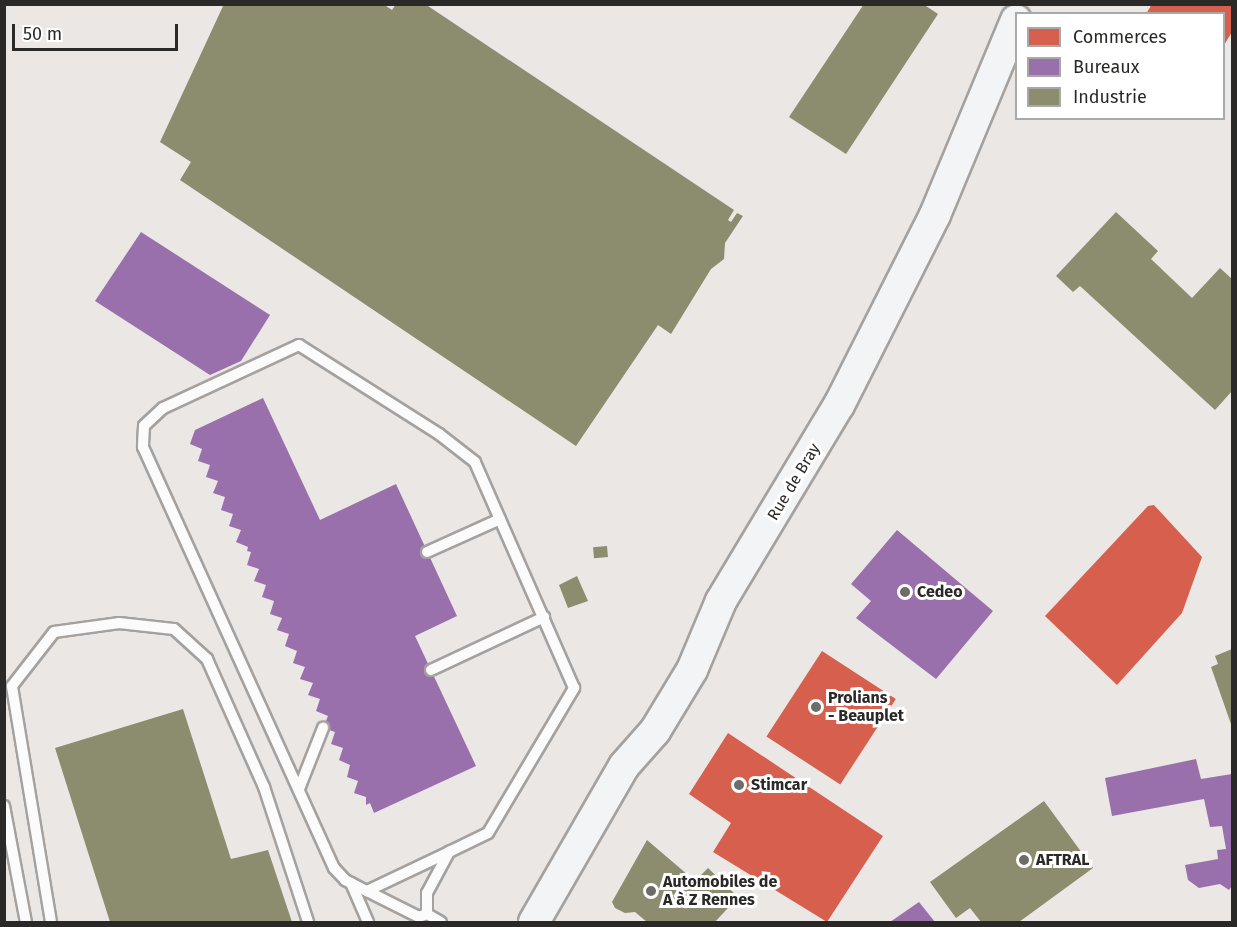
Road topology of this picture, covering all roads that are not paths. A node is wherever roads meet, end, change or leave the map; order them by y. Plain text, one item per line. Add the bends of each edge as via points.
1 (1015, 25) edge
2 (500, 519) junction
3 (427, 552) dead end
4 (544, 617) junction
5 (430, 670) dead end
6 (323, 728) dead end
7 (299, 789) junction
8 (4, 806) edge
9 (449, 852) junction
10 (351, 883) junction
11 (367, 891) junction
12 (427, 914) junction
13 (26, 922) edge
14 (51, 922) edge
15 (308, 922) edge
16 (368, 922) edge
17 (441, 922) edge
18 (534, 922) edge

1 - 18 street, Rue de Bray via 935,215 839,405 721,601 692,670 655,731 624,766
2 - 3 lane
2 - 4 lane
2 - 7 lane via 475,462 299,345 171,404 149,419 142,434 146,455
4 - 5 lane
4 - 9 lane via 574,688 488,833
6 - 7 lane
7 - 10 lane via 334,868
8 - 13 lane
9 - 11 lane
9 - 12 lane via 427,893
10 - 11 lane
10 - 16 lane
11 - 12 lane via 419,917
12 - 17 lane
14 - 15 lane via 12,686 54,632 119,623 174,629 207,659 264,787

